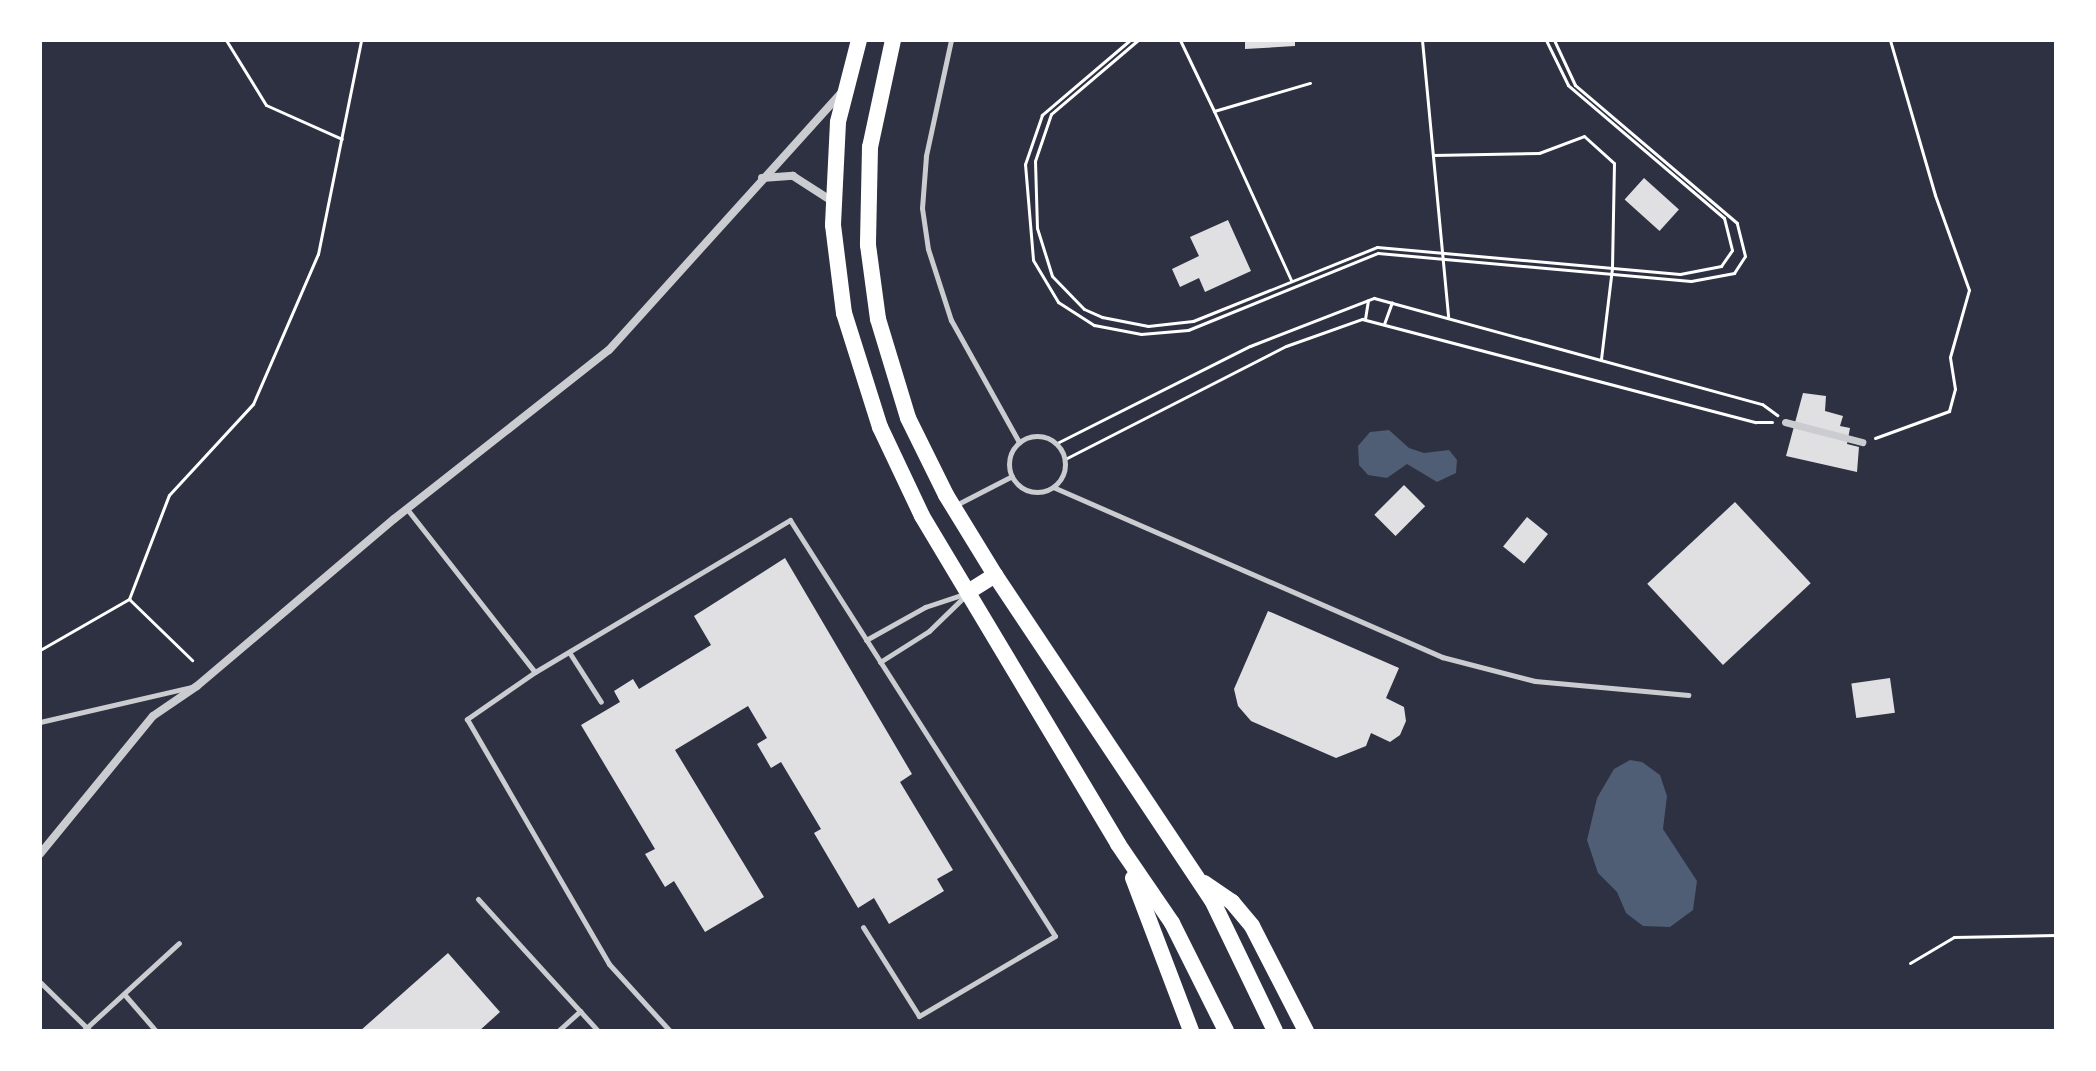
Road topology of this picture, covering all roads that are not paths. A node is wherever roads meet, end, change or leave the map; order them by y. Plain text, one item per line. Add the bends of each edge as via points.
1 (859, 40) edge
2 (893, 40) edge
3 (951, 40) edge
4 (844, 89) junction
5 (758, 180) junction
6 (833, 201) junction
7 (1785, 422) road end
8 (1019, 442) junction
9 (1862, 442) road end
10 (1012, 476) junction
11 (1055, 485) junction
12 (953, 506) junction
13 (407, 509) junction
14 (995, 575) junction
15 (968, 592) junction
16 (866, 640) junction
17 (569, 652) junction
18 (880, 662) junction
19 (535, 672) junction
20 (197, 686) junction
21 (1688, 695) dead end
22 (601, 702) dead end
23 (40, 722) edge
24 (1118, 844) junction
25 (40, 854) edge
26 (1199, 881) junction
27 (478, 899) dead end
28 (863, 927) dead end
29 (179, 943) dead end
30 (40, 982) edge
31 (124, 994) junction
32 (580, 1011) junction
33 (87, 1030) edge
34 (156, 1031) edge
35 (558, 1031) edge
36 (598, 1031) edge
37 (670, 1031) edge
38 (1191, 1031) edge
39 (1226, 1031) edge
40 (1275, 1031) edge
41 (1306, 1031) edge

1 - 4 main road
2 - 12 main road via 870,147 871,284 885,350 908,418
3 - 8 lane via 926,156 922,208 928,249 951,320
4 - 5 street
4 - 6 main road
5 - 6 street via 769,174 793,176
5 - 13 street via 609,350
6 - 15 main road via 836,267 867,392 907,487
7 - 9 street
8 - 10 lane via 1010,457
8 - 11 lane via 1038,435 1057,443 1065,459
10 - 11 lane via 1034,492
10 - 12 lane
11 - 21 lane via 1442,657 1535,681
12 - 14 main road
13 - 19 lane
13 - 20 street
14 - 15 main road
14 - 26 main road
15 - 16 lane via 925,607
15 - 18 lane via 929,631
15 - 24 main road
16 - 17 lane via 790,520
16 - 18 lane
17 - 19 lane
17 - 22 lane
18 - 28 lane via 1055,936 919,1016
19 - 37 lane via 467,719 609,964
20 - 23 lane
20 - 25 street via 153,716
24 - 38 main road
24 - 39 main road via 1191,956
26 - 40 main road via 1248,968
26 - 41 main road via 1232,902 1252,926
27 - 32 lane
29 - 31 lane
30 - 33 lane
31 - 33 lane
31 - 34 lane
32 - 35 lane
32 - 36 lane

